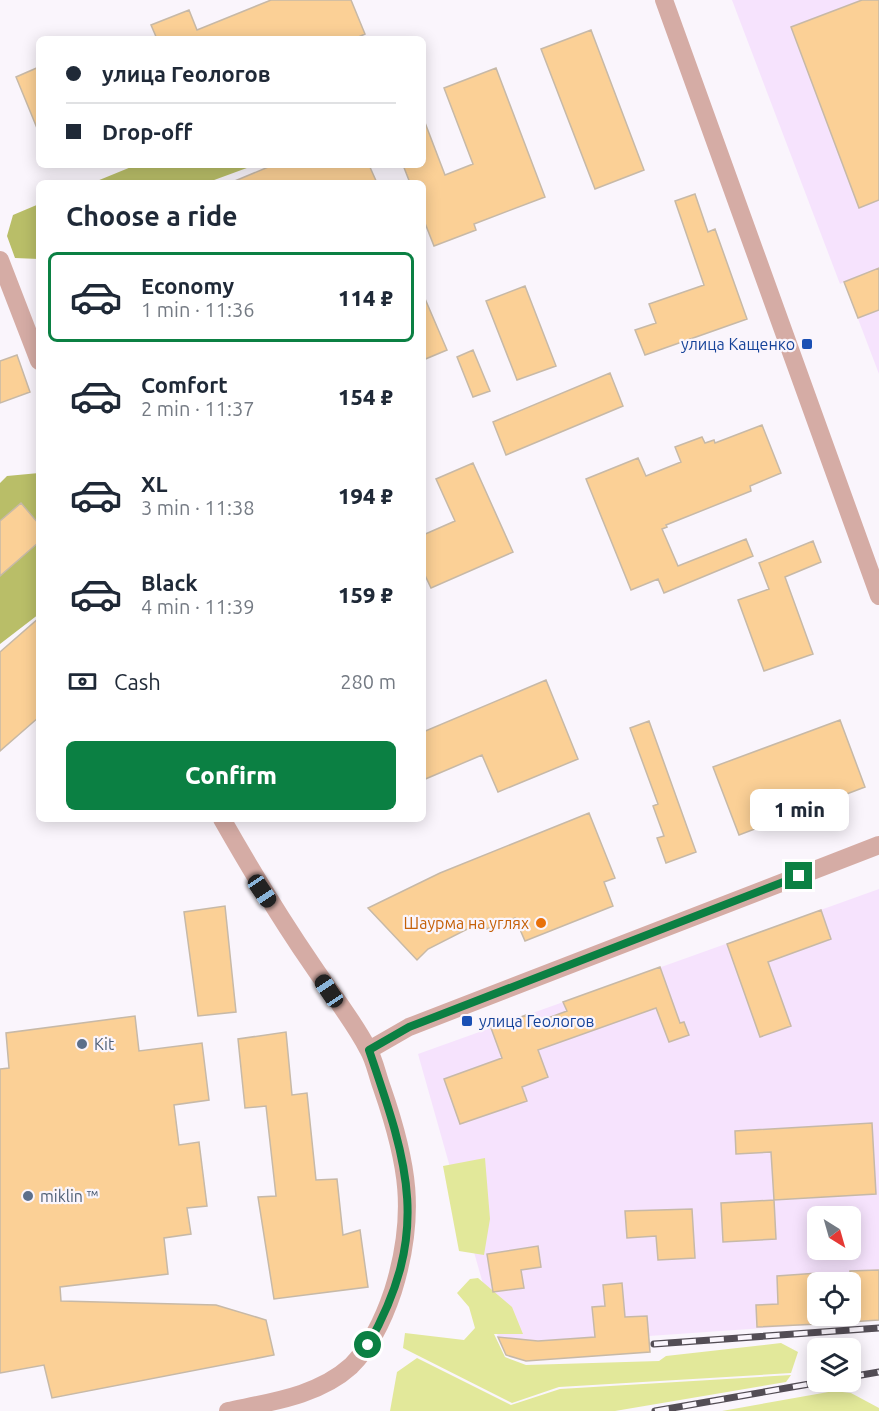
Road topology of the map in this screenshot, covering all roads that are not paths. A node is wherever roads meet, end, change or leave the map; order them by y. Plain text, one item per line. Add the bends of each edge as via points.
1 (664, 0) edge
2 (0, 260) edge
3 (36, 353) edge
4 (879, 596) edge
5 (224, 822) edge
6 (879, 845) edge
7 (369, 1050) junction
8 (228, 1411) edge

1 - 4 street
2 - 3 street
5 - 7 street via 262,891
6 - 7 street via 409,1027
7 - 8 street via 404,1163 409,1202 402,1263 386,1313 368,1345 350,1366 324,1383 290,1398

